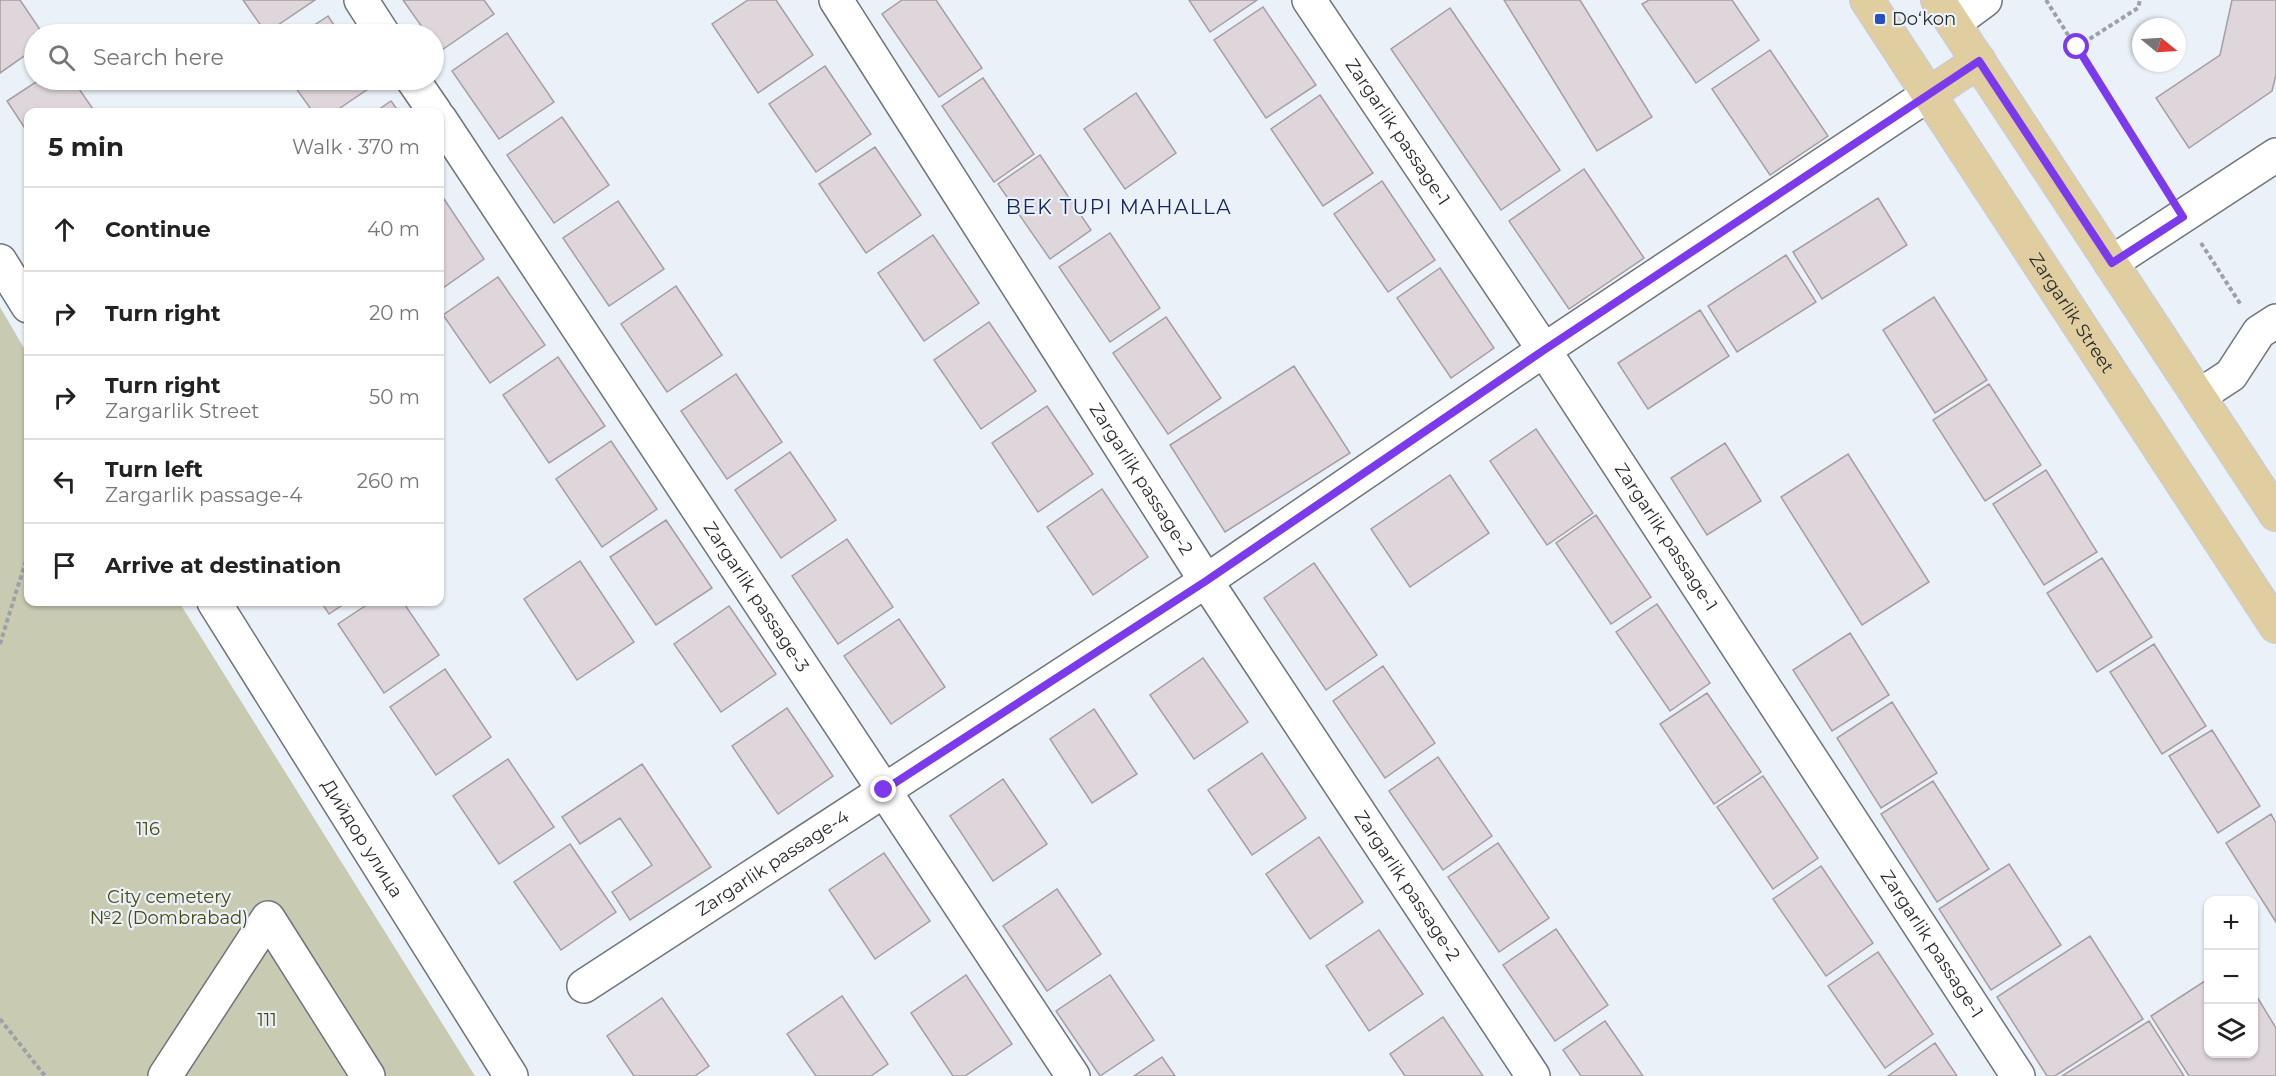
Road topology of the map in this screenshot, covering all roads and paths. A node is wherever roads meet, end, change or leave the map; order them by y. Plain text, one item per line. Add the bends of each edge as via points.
1 (360, 0) edge
2 (836, 0) edge
3 (1309, 0) edge
4 (1868, 0) edge
5 (1985, 0) edge
6 (2046, 0) edge
7 (2140, 0) edge
8 (1946, 11) edge
9 (376, 24) edge
10 (2077, 47) junction
11 (1979, 61) junction
12 (420, 90) edge
13 (1929, 94) junction
14 (432, 108) edge
15 (444, 125) edge
16 (2276, 155) edge
17 (2183, 217) junction
18 (0, 261) edge
19 (2112, 263) junction
20 (24, 300) edge
21 (2268, 326) edge
22 (1544, 350) junction
23 (2199, 396) junction
24 (2276, 514) edge
25 (24, 567) edge
26 (1206, 581) junction
27 (217, 606) edge
28 (2276, 627) edge
29 (0, 644) edge
30 (884, 790) junction
31 (584, 986) dead end
32 (0, 1019) edge
33 (45, 1076) edge
34 (165, 1076) edge
35 (368, 1076) edge
36 (511, 1076) edge
37 (1073, 1076) edge
38 (1533, 1076) edge
39 (2018, 1076) edge

1 - 9 street
2 - 26 street, Zargarlik passage-2
3 - 22 street, Zargarlik passage-1
4 - 13 main road, Zargarlik Street
5 - 8 street
6 - 10 path
7 - 10 path via 2138,8
8 - 11 main road
10 - 17 path
11 - 13 main road, Zargarlik passage-4
11 - 19 main road
12 - 14 street
13 - 22 street, Zargarlik passage-4
13 - 28 main road, Zargarlik Street
15 - 30 street, Zargarlik passage-3
16 - 17 street
17 - 19 street
17 - 21 path
18 - 20 street
19 - 23 main road
21 - 23 street via 2231,375
22 - 26 street, Zargarlik passage-4
22 - 39 street, Zargarlik passage-1
23 - 24 main road
25 - 29 path
26 - 30 street, Zargarlik passage-4
26 - 38 street, Zargarlik passage-2
27 - 36 street, Дийдор улица
30 - 31 street, Zargarlik passage-4
30 - 37 street, Zargarlik passage-3
32 - 33 path
34 - 35 street via 268,918

